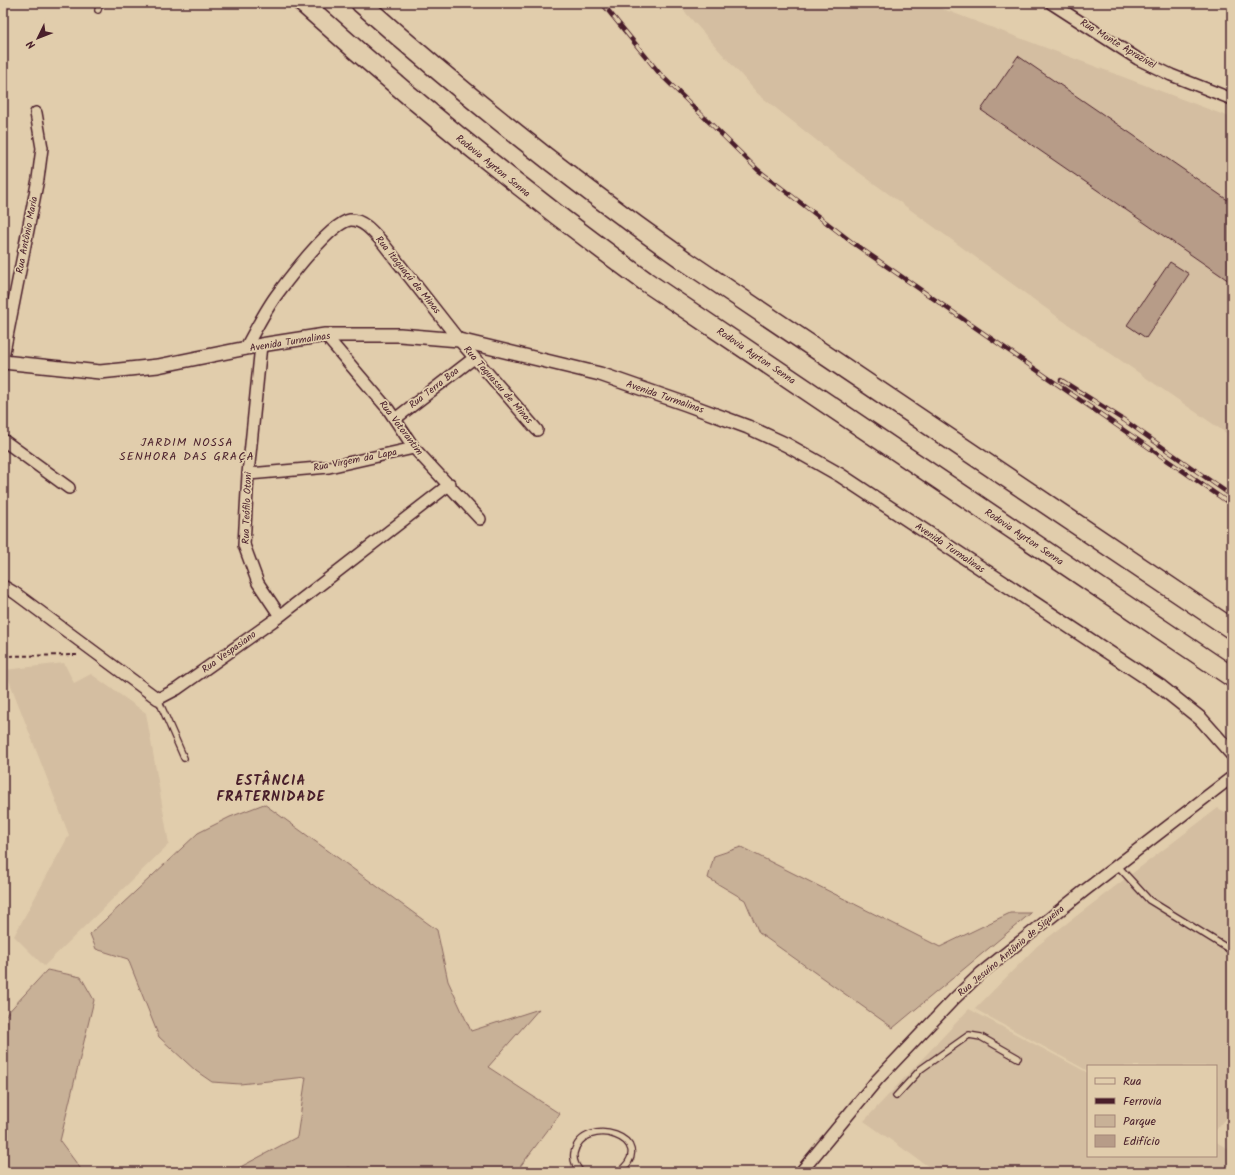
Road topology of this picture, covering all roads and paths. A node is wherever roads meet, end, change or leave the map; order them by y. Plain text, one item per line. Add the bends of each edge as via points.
1 (100, 3) edge
2 (303, 3) edge
3 (361, 3) edge
4 (1051, 3) edge
5 (98, 10) dead end
6 (1232, 98) edge
7 (36, 113) dead end
8 (325, 335) junction
9 (459, 340) junction
10 (261, 345) junction
11 (245, 349) junction
12 (3, 357) edge
13 (474, 358) junction
14 (3, 362) edge
15 (394, 419) junction
16 (537, 430) dead end
17 (3, 440) edge
18 (414, 448) junction
19 (248, 474) junction
20 (450, 484) junction
21 (69, 488) dead end
22 (480, 519) dead end
23 (3, 586) edge
24 (280, 616) junction
25 (1232, 629) edge
26 (98, 655) junction
27 (3, 656) edge
28 (1232, 677) edge
29 (158, 699) junction
30 (1232, 754) edge
31 (184, 758) dead end
32 (1232, 777) edge
33 (1116, 865) junction
34 (1232, 951) edge
35 (1018, 1058) dead end
36 (896, 1096) dead end
37 (582, 1172) edge
38 (619, 1172) edge
39 (801, 1172) edge

1 - 5 lane
2 - 28 highway, Rodovia Ayrton Senna via 415,102 506,177 645,281
3 - 25 highway via 482,108 607,205
4 - 6 street, Rua Monte Aprazível via 1138,59
7 - 12 street, Rua Antônio Maria via 42,148 38,179
8 - 9 street, Avenida Turmalinas via 393,335
8 - 10 street, Avenida Turmalinas
8 - 15 street, Rua Votorantim
9 - 11 street, Rua Itaguaçú de Minas via 382,242 359,221 350,220 339,225 320,243 277,294
9 - 13 street, Rua Taguassu de Minas
9 - 30 street, Avenida Turmalinas via 600,374 748,427 787,445 859,487 1161,687 1201,718
10 - 11 street, Avenida Turmalinas
10 - 19 street, Rua Teófilo Otoni
11 - 14 street, Avenida Turmalinas via 127,371 75,371
13 - 15 street, Rua Terra Boa
13 - 16 street, Rua Taguassu de Minas
15 - 18 street, Rua Votorantim
17 - 21 street
18 - 19 street, Rua Virgem da Lapa via 329,467
18 - 20 street, Rua Votorantim
19 - 24 street, Rua Teófilo Otoni via 244,545 258,582
20 - 22 street, Rua Votorantim
20 - 24 street, Rua Vespasiano
23 - 26 street
24 - 29 street, Rua Vespasiano via 183,685
26 - 27 path
26 - 29 street
29 - 31 lane
32 - 33 street, Rua Jesuíno Antônio de Siqueira
33 - 34 lane via 1149,900
33 - 39 street, Rua Jesuíno Antônio de Siqueira via 1003,955 954,999 877,1080
35 - 36 lane via 981,1037 969,1035 921,1069
37 - 38 lane via 575,1162 576,1147 590,1136 606,1132 618,1135 630,1146 632,1154 629,1162

